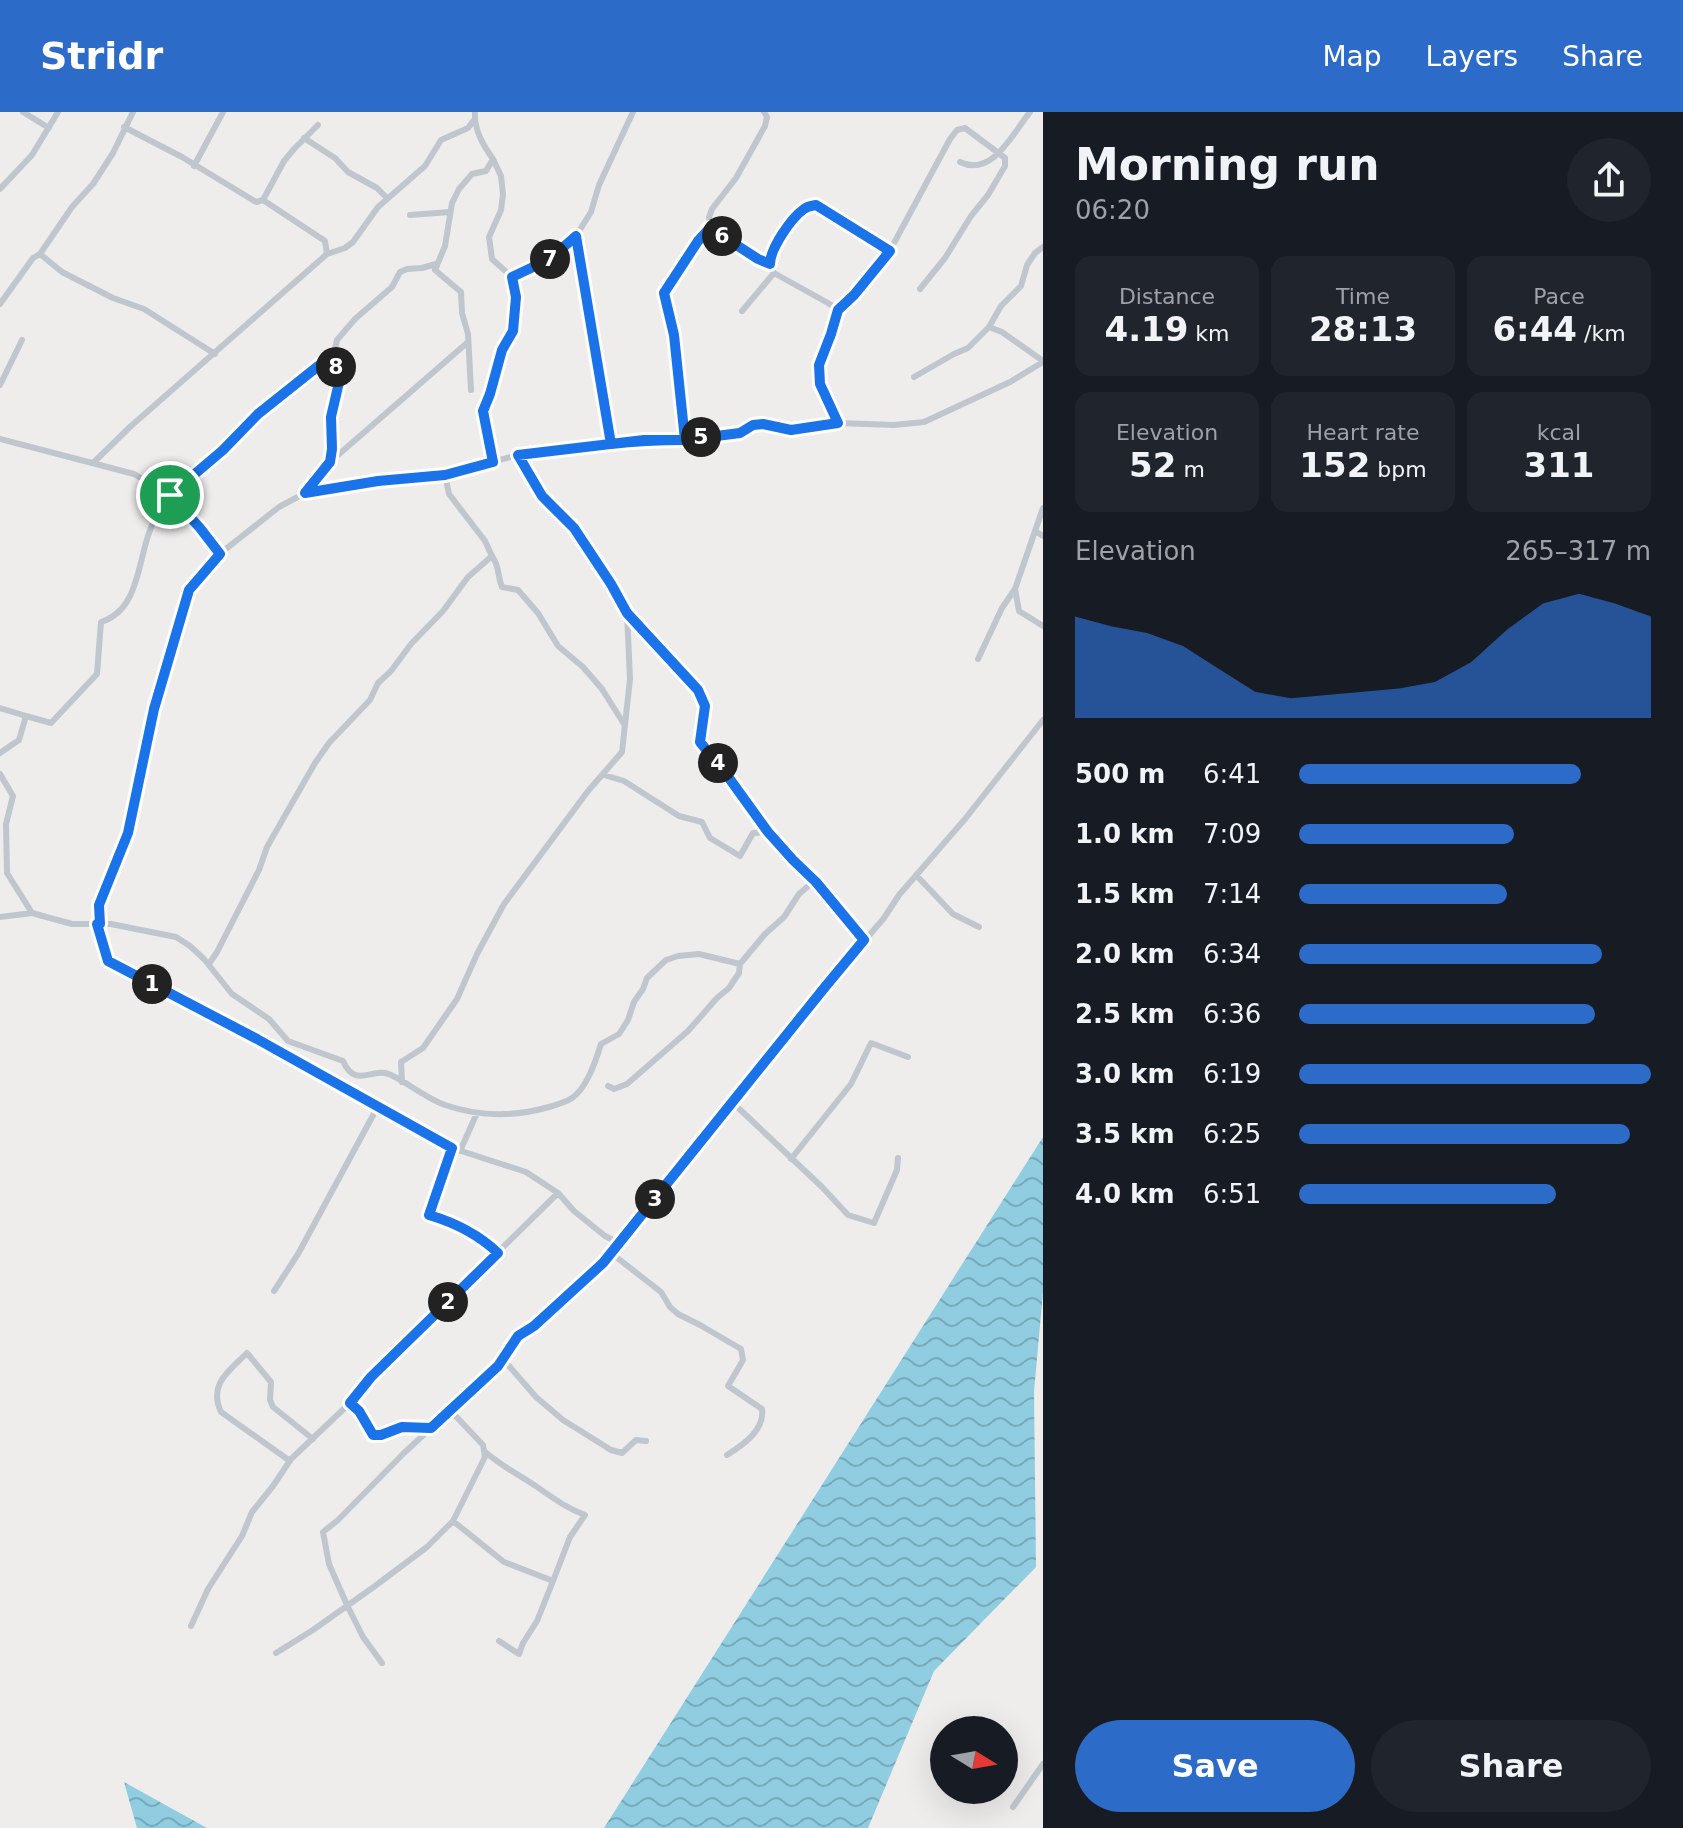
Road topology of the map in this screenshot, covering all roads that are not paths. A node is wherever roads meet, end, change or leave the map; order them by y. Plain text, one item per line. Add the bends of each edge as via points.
1 (23, 112) edge
2 (58, 112) edge
3 (122, 112) edge
4 (223, 112) edge
5 (633, 112) edge
6 (764, 112) edge
7 (1030, 112) edge
8 (131, 115) edge
9 (475, 116) edge
10 (318, 125) dead end
11 (124, 127) junction
12 (49, 128) junction
13 (304, 138) junction
14 (999, 153) junction
15 (493, 159) junction
16 (960, 162) dead end
17 (194, 166) junction
18 (0, 189) edge
19 (387, 198) junction
20 (263, 200) junction
21 (450, 212) junction
22 (410, 215) dead end
23 (710, 228) junction
24 (576, 236) junction
25 (1043, 247) edge
26 (890, 251) junction
27 (40, 254) junction
28 (327, 254) junction
29 (436, 264) junction
30 (770, 264) junction
31 (774, 273) junction
32 (512, 277) junction
33 (920, 289) dead end
34 (0, 304) edge
35 (838, 310) junction
36 (742, 311) dead end
37 (989, 327) junction
38 (22, 340) dead end
39 (468, 342) junction
40 (215, 354) junction
41 (1043, 361) edge
42 (333, 362) junction
43 (914, 377) dead end
44 (0, 385) edge
45 (471, 390) dead end
46 (838, 423) junction
47 (0, 439) edge
48 (685, 440) junction
49 (611, 444) junction
50 (518, 455) junction
51 (330, 462) junction
52 (493, 462) junction
53 (93, 463) junction
54 (445, 475) junction
55 (305, 493) junction
56 (170, 495) junction
57 (1043, 508) edge
58 (1035, 531) junction
59 (1043, 536) edge
60 (220, 554) junction
61 (492, 556) junction
62 (1015, 589) junction
63 (1002, 608) junction
64 (1019, 611) junction
65 (627, 613) junction
66 (1043, 626) edge
67 (978, 659) dead end
68 (0, 708) edge
69 (26, 716) junction
70 (1043, 720) edge
71 (624, 724) junction
72 (0, 753) edge
73 (0, 774) edge
74 (604, 775) junction
75 (768, 832) junction
76 (916, 875) junction
77 (815, 880) junction
78 (32, 913) junction
79 (0, 917) edge
80 (98, 924) junction
81 (979, 927) dead end
82 (864, 940) junction
83 (209, 964) junction
84 (740, 964) junction
85 (908, 1057) dead end
86 (402, 1082) junction
87 (608, 1086) dead end
88 (732, 1102) junction
89 (377, 1108) junction
90 (477, 1113) junction
91 (452, 1148) junction
92 (460, 1151) junction
93 (898, 1158) dead end
94 (791, 1159) junction
95 (558, 1193) junction
96 (619, 1243) junction
97 (498, 1253) junction
98 (611, 1253) junction
99 (274, 1291) dead end
100 (503, 1359) junction
101 (350, 1403) junction
102 (450, 1410) junction
103 (431, 1428) junction
104 (313, 1439) junction
105 (646, 1441) dead end
106 (484, 1451) junction
107 (727, 1455) dead end
108 (290, 1461) junction
109 (453, 1521) junction
110 (553, 1581) junction
111 (347, 1605) junction
112 (191, 1626) dead end
113 (499, 1641) dead end
114 (276, 1653) dead end
115 (382, 1663) dead end
116 (1043, 1764) edge
117 (1013, 1807) dead end

1 - 12 street
2 - 12 street
3 - 8 street
4 - 17 street
5 - 24 street
6 - 23 street via 765,126 712,209
7 - 14 street
8 - 11 street
9 - 15 street
9 - 19 street via 468,128 441,140 419,173
10 - 13 street
11 - 17 street
11 - 27 street via 93,184
12 - 18 street
13 - 19 street
13 - 20 street
14 - 16 street via 980,165
14 - 26 street via 965,128 957,130
14 - 33 street via 1005,166 998,180
15 - 21 street via 486,171 472,174 459,189
15 - 32 street via 503,194 489,237 492,259
17 - 20 street via 256,202
19 - 28 street via 353,242
20 - 28 street via 325,241
21 - 22 street
21 - 29 street via 445,246
23 - 30 street
23 - 48 street via 664,293
24 - 32 street via 550,259
24 - 49 street
25 - 37 street
26 - 30 street via 816,205 794,219
26 - 35 street
27 - 34 street
27 - 40 street via 62,272 144,309
28 - 40 street
29 - 39 street via 435,270 461,292
29 - 42 street via 400,272 392,287 337,340
30 - 31 street
31 - 35 street
31 - 36 street
32 - 52 street via 513,331 483,411
35 - 46 street via 818,371
37 - 41 street
37 - 43 street via 968,348
38 - 44 street
39 - 45 street
39 - 51 street
40 - 53 street
41 - 46 street via 924,422
42 - 51 street via 340,378 331,417
42 - 56 street via 322,363 258,414
46 - 48 street via 791,430 753,425 740,433
47 - 53 street
48 - 49 street
49 - 50 street
50 - 52 street
50 - 65 street via 542,496 574,528
51 - 55 street
52 - 54 street
53 - 56 street via 134,474
54 - 55 street
54 - 61 street via 449,494
55 - 60 street
56 - 60 street
56 - 69 street via 153,524 137,583 123,606 101,622 97,674 51,723
57 - 58 street
58 - 59 street
58 - 62 street
60 - 80 street via 189,590 154,709 128,833 99,905
61 - 71 street via 502,587 518,590 558,646 602,689
61 - 83 street via 468,577 315,763
62 - 63 street
62 - 64 street
63 - 64 street
63 - 67 street
64 - 66 street
65 - 71 street via 630,679
65 - 75 street via 698,690 705,706 700,742
68 - 69 street
69 - 72 street via 19,740
70 - 76 street
71 - 74 street via 622,752
73 - 78 street via 13,796 6,824 7,873
74 - 75 street via 624,781 679,816 702,822 710,838 740,856 753,833
74 - 86 street via 504,904 457,999 423,1048 401,1062
75 - 77 street
76 - 81 street via 953,914
76 - 82 street
77 - 82 street
77 - 84 street
78 - 79 street
78 - 80 street via 72,924
80 - 83 street via 170,934
80 - 89 street via 108,961
82 - 88 street
83 - 86 street via 226,988 269,1019 288,1041 343,1061 357,1076 385,1072
84 - 87 street via 729,988 688,1031 627,1084
84 - 90 street via 699,954 666,960 647,978 619,1034 601,1044 595,1066 573,1098 529,1112
85 - 94 street via 871,1043 851,1084
86 - 90 street via 428,1098
88 - 94 street
88 - 96 street
89 - 91 street
89 - 99 street
90 - 92 street
91 - 92 street
91 - 97 street via 429,1215 462,1227
92 - 95 street via 526,1172
93 - 94 street via 874,1223 848,1215
95 - 96 street
95 - 97 street
96 - 98 street
97 - 101 street
98 - 100 street via 518,1336
98 - 107 street via 661,1292 678,1314 741,1349 743,1360 728,1386 762,1409 763,1418 756,1432
100 - 102 street
100 - 105 street via 536,1397 611,1450 622,1453 636,1440
101 - 103 street via 373,1435 402,1427
101 - 104 street
102 - 103 street
102 - 106 street
103 - 111 street via 323,1532 329,1564
104 - 108 street
104 - 108 street via 273,1407 271,1382 247,1353 225,1374 216,1401 221,1412
106 - 109 street
106 - 110 street via 549,1497 585,1515
108 - 112 street via 252,1512
109 - 110 street via 504,1562
109 - 111 street via 427,1547
110 - 113 street via 519,1654
111 - 114 street
111 - 115 street
116 - 117 street

